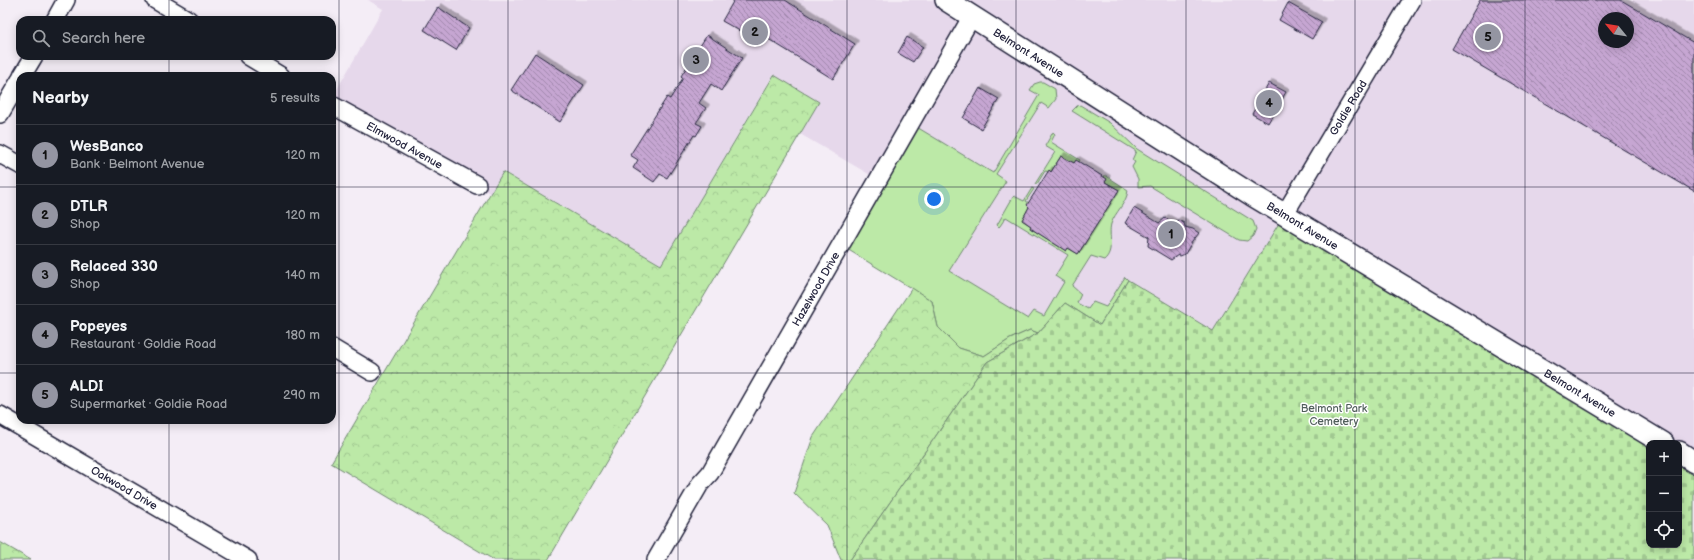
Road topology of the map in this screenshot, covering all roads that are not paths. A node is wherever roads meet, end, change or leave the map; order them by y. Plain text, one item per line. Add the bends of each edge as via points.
1 (66, 0) edge
2 (155, 0) edge
3 (946, 0) edge
4 (1412, 0) edge
5 (57, 16) edge
6 (182, 16) edge
7 (972, 16) junction
8 (32, 60) edge
9 (255, 60) edge
10 (24, 72) edge
11 (274, 72) edge
12 (16, 87) edge
13 (336, 107) edge
14 (0, 114) edge
15 (0, 154) edge
16 (16, 163) edge
17 (477, 185) dead end
18 (1284, 214) junction
19 (336, 350) edge
20 (372, 372) dead end
21 (0, 415) edge
22 (1658, 440) edge
23 (1682, 454) edge
24 (1694, 462) edge
25 (248, 560) edge
26 (656, 560) edge

1 - 5 street
2 - 6 street
3 - 7 main road, Belmont Avenue
4 - 18 street, Goldie Road
7 - 18 main road, Belmont Avenue
7 - 26 street, Hazelwood Drive via 718,459 700,484
8 - 10 street
9 - 11 street
12 - 14 street
13 - 17 street, Elmwood Avenue
15 - 16 street
18 - 22 main road, Belmont Avenue
19 - 20 street
21 - 25 street, Oakwood Drive
23 - 24 main road

